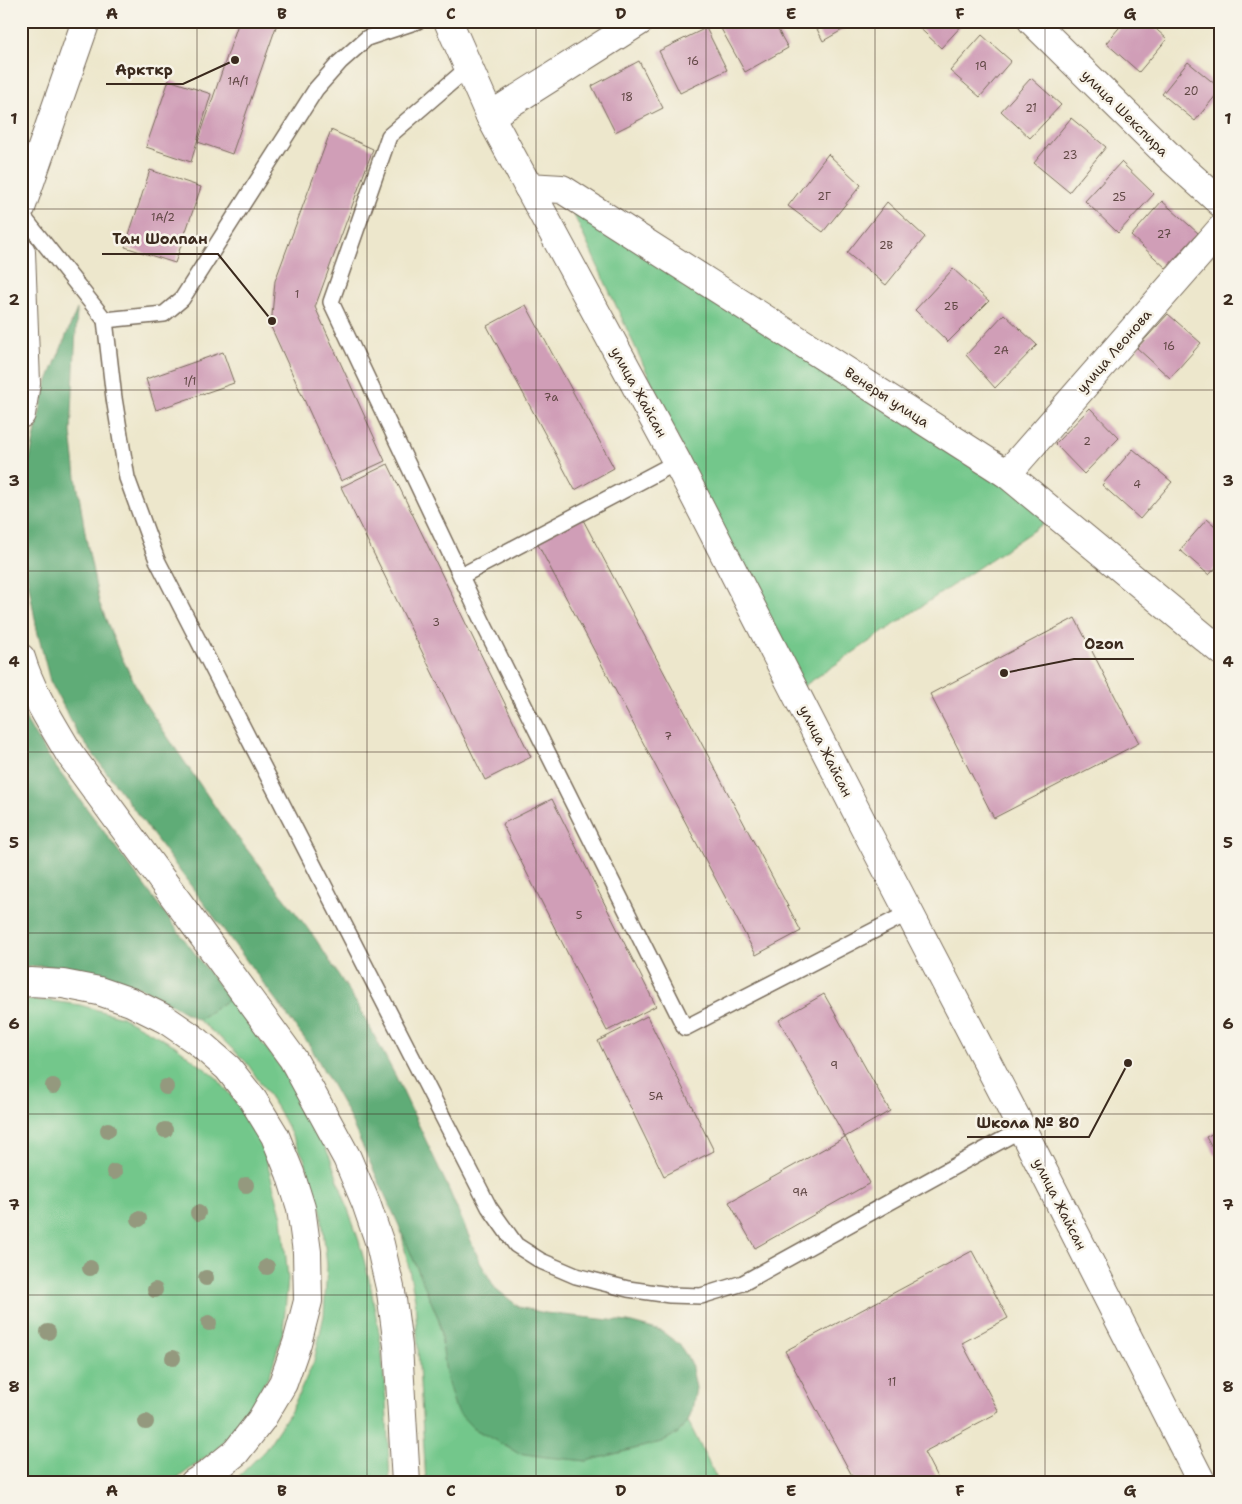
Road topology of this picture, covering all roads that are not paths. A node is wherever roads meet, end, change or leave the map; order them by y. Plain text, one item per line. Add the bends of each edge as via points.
1 (86, 21) edge
2 (418, 21) edge
3 (448, 21) edge
4 (640, 21) edge
5 (1032, 21) edge
6 (469, 67) junction
7 (490, 116) junction
8 (528, 187) junction
9 (1221, 203) edge
10 (21, 208) edge
11 (21, 214) edge
12 (1221, 229) edge
13 (21, 252) edge
14 (105, 320) junction
15 (21, 414) edge
16 (678, 462) junction
17 (1007, 474) junction
18 (461, 576) junction
19 (1221, 652) edge
20 (21, 658) edge
21 (910, 912) junction
22 (21, 983) edge
23 (1022, 1129) junction
24 (194, 1483) edge
25 (406, 1483) edge
26 (1202, 1483) edge

1 - 10 street
2 - 14 lane via 367,38 316,90 182,300 164,314
3 - 6 street, улица Жайсан
4 - 7 street
5 - 9 street, улица Шекспира
6 - 7 street, улица Жайсан
6 - 18 lane via 389,136 331,302
7 - 8 street, улица Жайсан
8 - 16 street, улица Жайсан
8 - 17 street, Венеры улица via 562,189
11 - 14 lane
12 - 17 street, улица Леонова
13 - 15 street via 26,383
14 - 23 lane via 127,478 157,560 489,1208 516,1245 541,1262 576,1276 628,1289 701,1296 743,1283
16 - 18 lane
16 - 21 street, улица Жайсан
17 - 19 street, Венеры улица
18 - 21 lane via 685,1028
20 - 25 street via 44,710 69,753 293,1059 346,1158 380,1244 391,1292 398,1346
21 - 23 street, улица Жайсан
22 - 24 street via 63,984 99,991 165,1019 197,1041 228,1068 254,1100 275,1136 290,1173 301,1208 307,1252 308,1301 297,1343 282,1382 261,1420 236,1452
23 - 26 street, улица Жайсан

